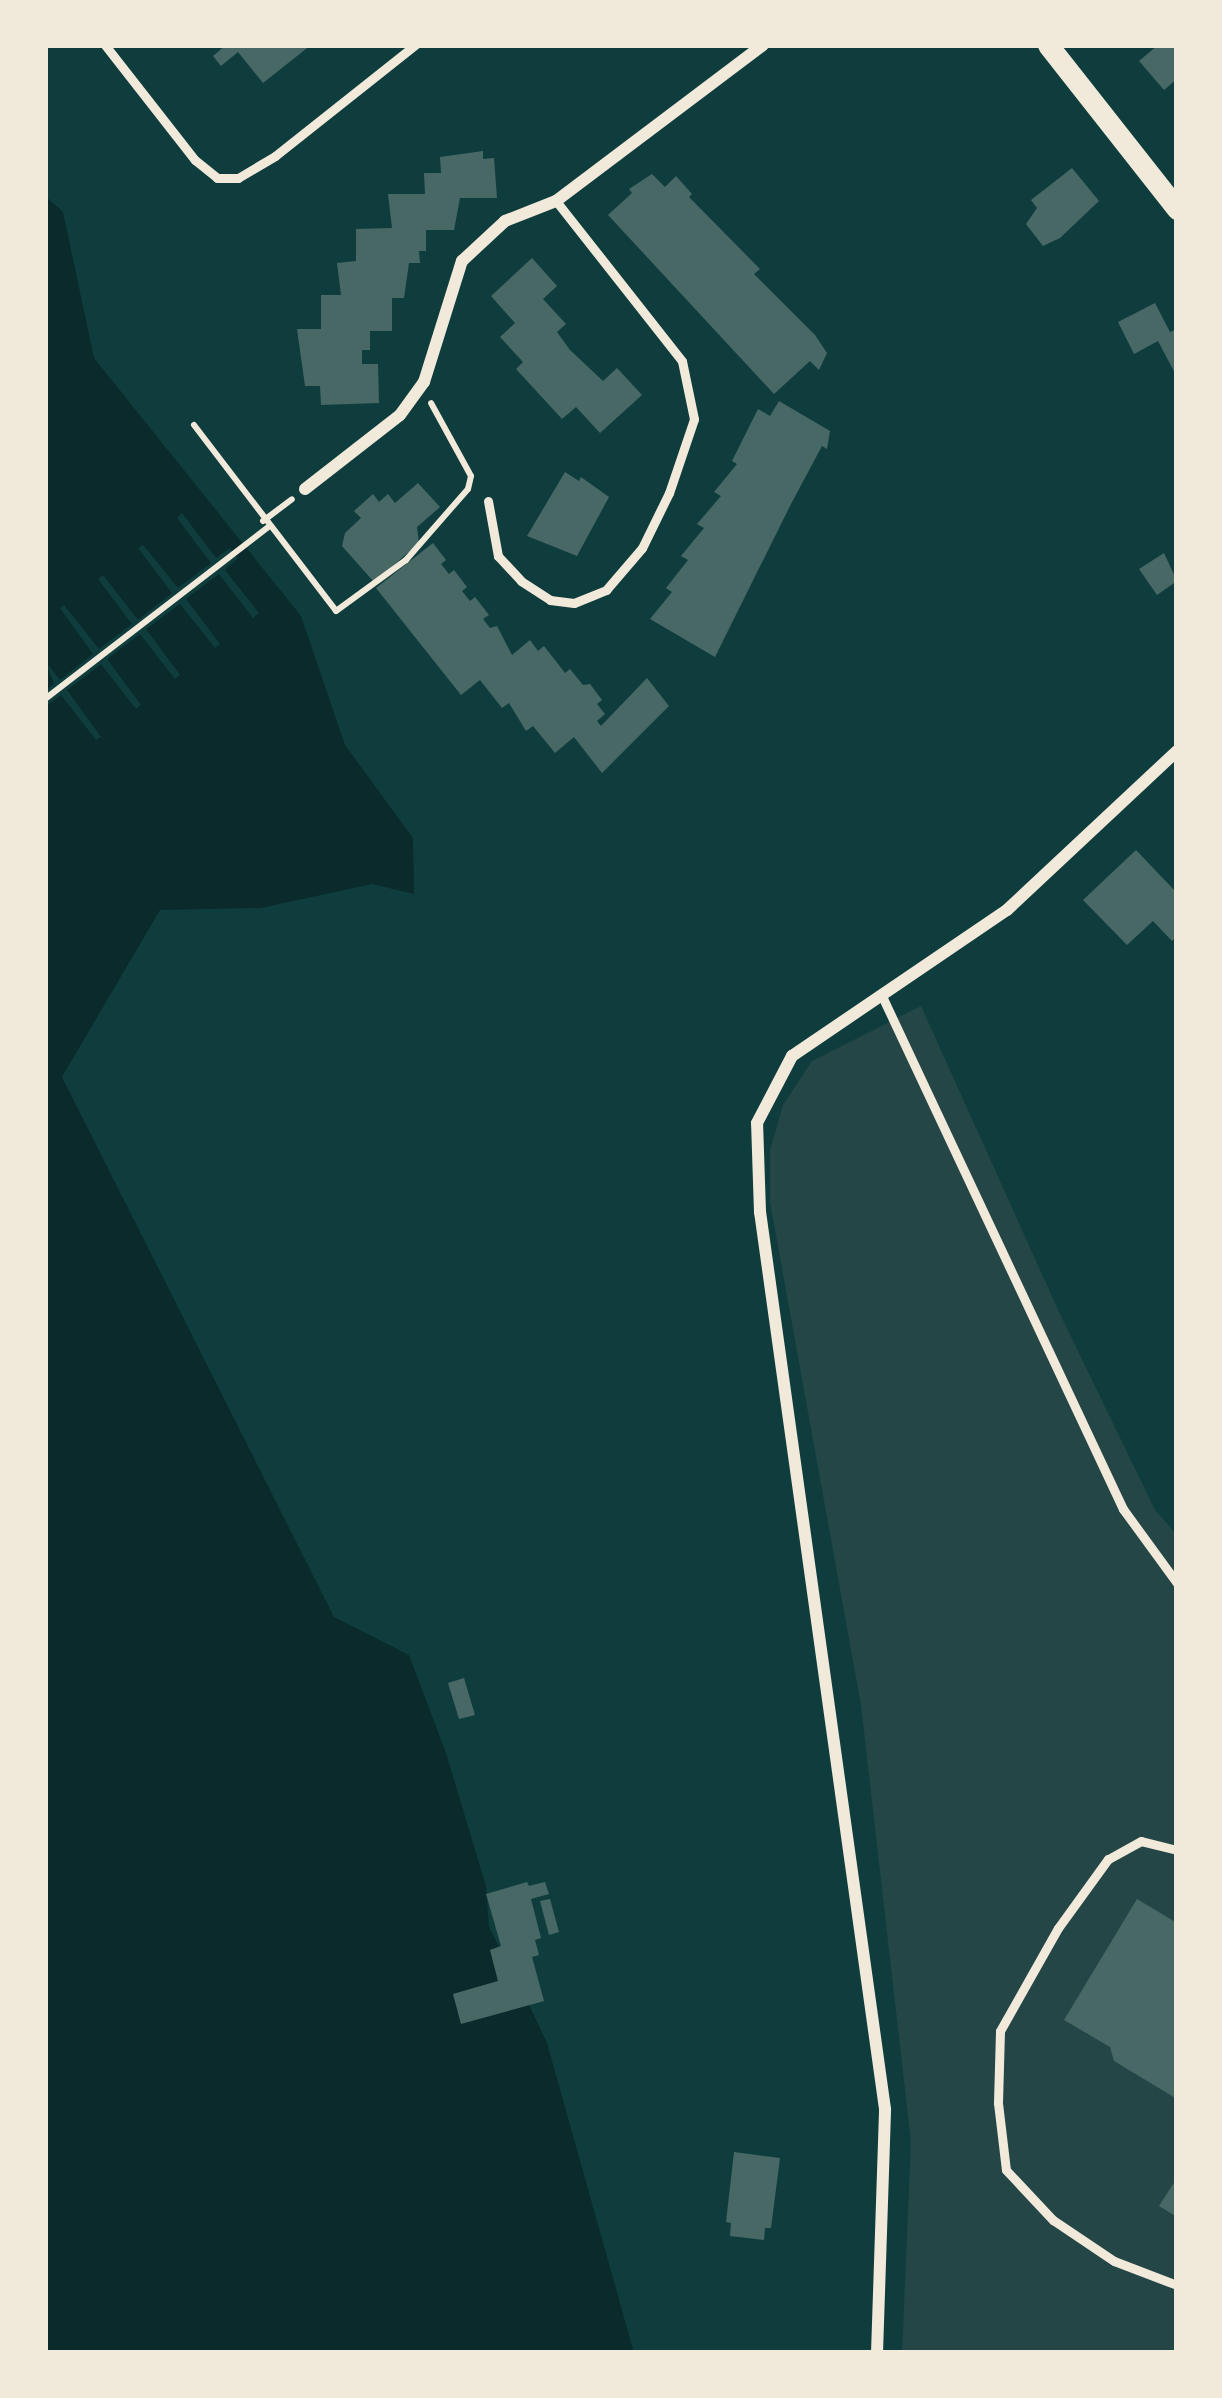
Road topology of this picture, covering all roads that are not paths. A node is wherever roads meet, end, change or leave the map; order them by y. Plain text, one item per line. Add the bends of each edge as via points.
1 (105, 45) edge
2 (415, 45) edge
3 (763, 45) edge
4 (1048, 45) edge
5 (556, 201) junction
6 (1177, 209) edge
7 (305, 490) road end
8 (488, 501) dead end
9 (1177, 751) edge
10 (881, 994) junction
11 (1177, 1582) edge
12 (1177, 1850) edge
13 (1177, 2285) edge
14 (877, 2353) edge

1 - 2 lane via 195,160 217,178 238,178
3 - 5 street
4 - 6 street
5 - 7 street via 505,221 462,261 420,386 400,415
5 - 8 lane via 682,361 694,419 642,548 606,590 574,603 550,600 498,556
9 - 10 street via 1007,910
10 - 11 lane via 1123,1509
10 - 14 street via 792,1056 757,1124 760,1212 885,2109
12 - 13 lane via 1141,1840 1108,1859 1058,1928 1000,2031 998,2103 1006,2170 1053,2220 1114,2260

